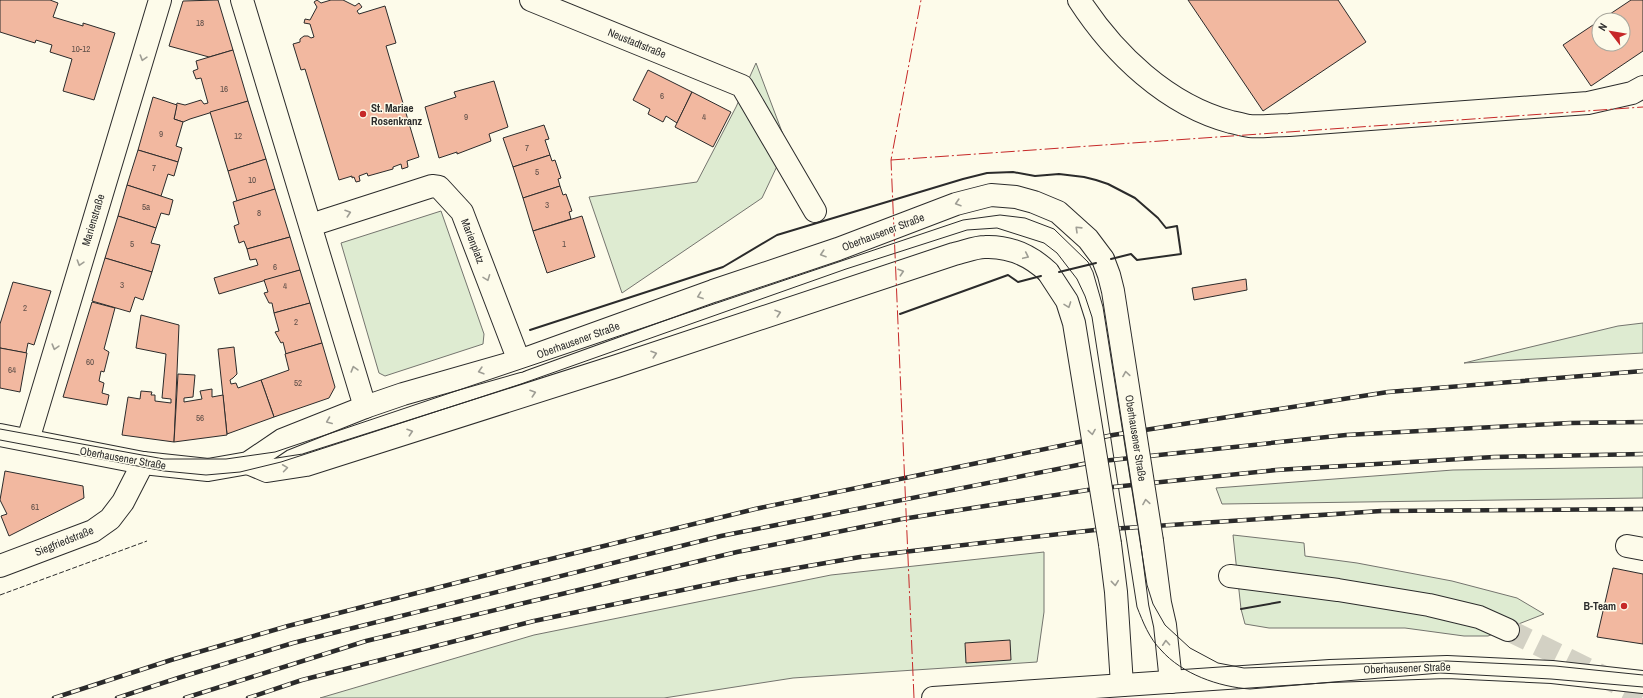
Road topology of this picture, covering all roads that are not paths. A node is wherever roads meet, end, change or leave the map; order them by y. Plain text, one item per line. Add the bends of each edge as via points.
1 (160, 0) edge
2 (242, 0) edge
3 (531, 0) edge
4 (1079, 0) edge
5 (1643, 87) edge
6 (816, 211) dead end
7 (311, 225) junction
8 (519, 361) junction
9 (365, 407) junction
10 (0, 434) edge
11 (28, 440) junction
12 (143, 463) junction
13 (248, 463) junction
14 (0, 566) edge
15 (1230, 576) dead end
16 (1508, 630) tunnel mouth
17 (1171, 682) junction
18 (1643, 682) edge
19 (1122, 685) junction
20 (933, 698) edge

1 -> 11 main road, Marienstraße
2 - 7 main road
3 - 6 main road, Neustadtstraße via 742,86
4 - 5 main road via 1109,40 1138,70 1166,92 1218,118 1248,126 1588,103 1632,93
7 -> 8 main road, Marienplatz via 432,186 439,187 462,212
9 -> 7 main road
8 -> 9 main road, Oberhausener Straße
17 -> 8 main road, Oberhausener Straße, bridge via 1165,625 1113,291 1103,259 1088,239 1058,212 1016,197 991,195 956,204 838,250 713,291
9 -> 13 main road, Oberhausener Straße via 282,440
10 - 11 main road, Oberhausener Straße
11 - 12 main road, Oberhausener Straße
12 - 13 main road, Oberhausener Straße via 208,470
12 - 14 main road, Siegfriedstraße via 123,502 110,519 92,531
13 -> 19 main road, bridge via 267,471 306,465 617,366 954,254 984,247 1005,248 1036,260 1048,272 1067,301 1074,323 1110,544
15 - 16 main road via 1429,605 1479,617
17 - 18 main road, Oberhausener Straße via 1330,671 1447,667 1586,675
17 - 19 main road, Oberhausener Straße
19 - 20 main road, Oberhausener Straße

